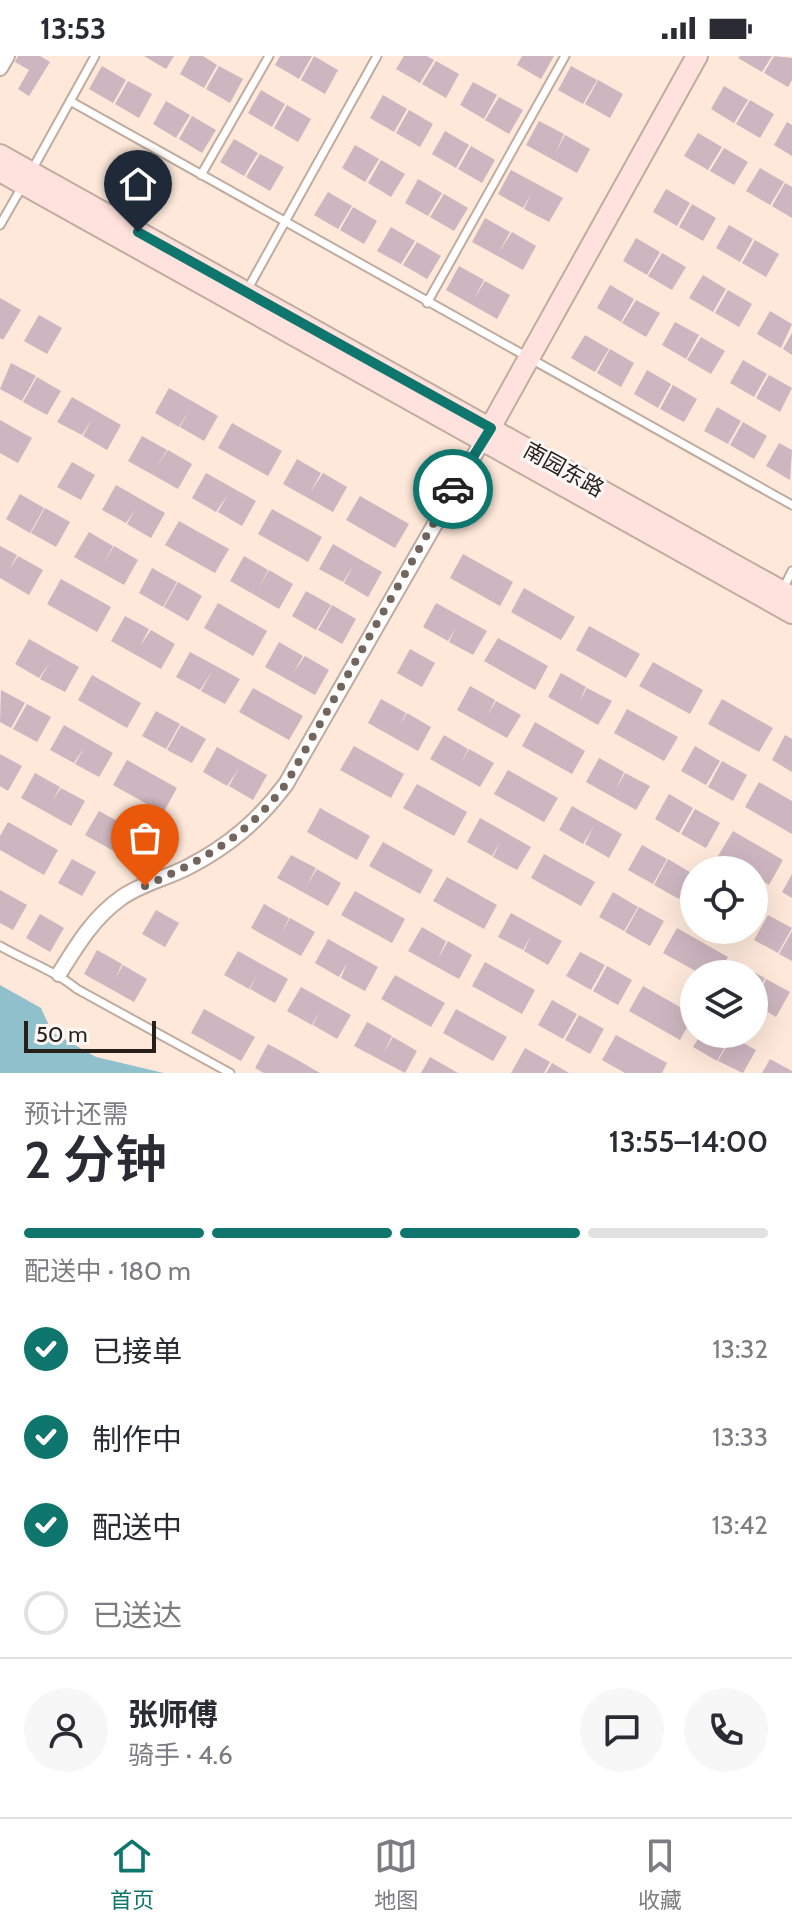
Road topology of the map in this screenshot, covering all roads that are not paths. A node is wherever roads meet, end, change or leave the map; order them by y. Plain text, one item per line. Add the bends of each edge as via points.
1 (7, 56) edge
2 (95, 56) edge
3 (269, 56) edge
4 (377, 56) edge
5 (565, 56) edge
6 (697, 56) edge
7 (0, 68) edge
8 (70, 101) junction
9 (0, 155) edge
10 (0, 171) edge
11 (201, 175) junction
12 (27, 178) junction
13 (283, 222) junction
14 (0, 225) edge
15 (245, 293) junction
16 (427, 303) junction
17 (531, 361) junction
18 (486, 435) junction
19 (792, 505) edge
20 (792, 571) edge
21 (787, 594) edge
22 (792, 613) edge
23 (0, 946) edge
24 (59, 974) junction
25 (230, 1073) edge

1 - 7 street
2 - 8 lane
3 - 11 lane
4 - 13 lane
5 - 16 lane
6 - 17 main road
8 - 11 lane
8 - 12 lane
9 - 12 main road, 南园东路
10 - 12 main road, 南园东路
11 - 13 lane
12 - 14 lane
12 - 15 main road, 南园东路
12 - 18 main road, 南园东路
13 - 15 lane
13 - 16 lane
15 - 18 main road, 南园东路
16 - 17 lane
17 - 18 main road
17 - 19 lane
18 - 21 main road, 南园东路
18 - 22 main road, 南园东路
18 - 24 street via 264,814 189,867 123,896 90,925
20 - 21 lane
23 - 24 lane via 42,971
24 - 25 lane

